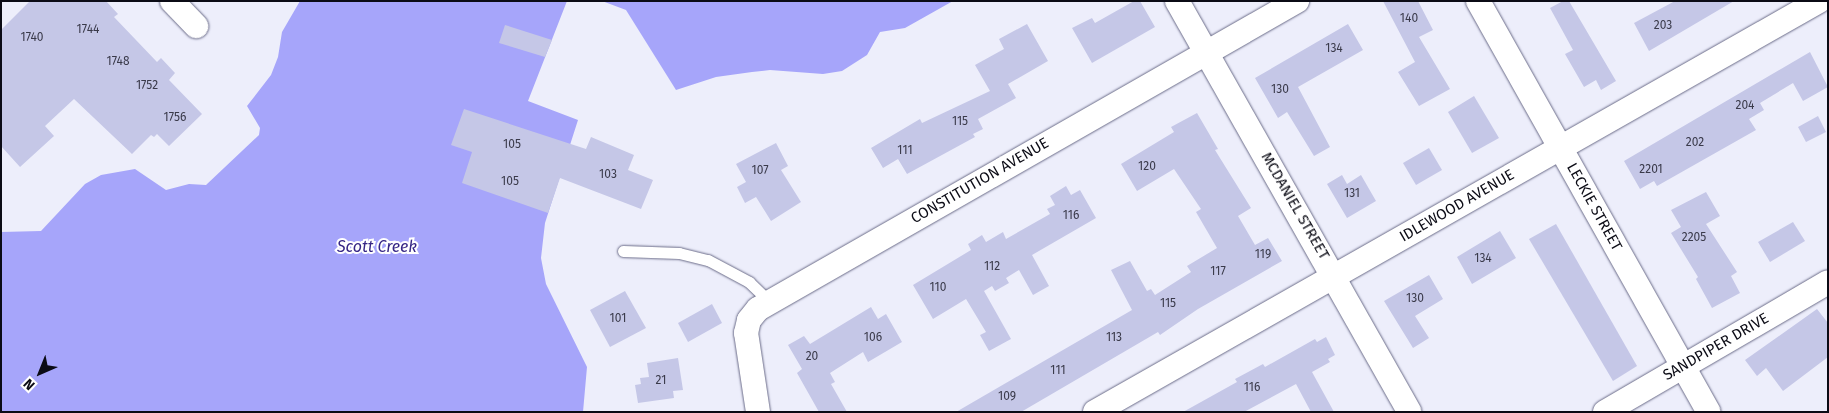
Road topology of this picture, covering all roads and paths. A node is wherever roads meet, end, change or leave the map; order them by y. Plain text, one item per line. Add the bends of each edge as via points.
1 (172, 1) edge
2 (1177, 1) edge
3 (1297, 1) edge
4 (1478, 1) edge
5 (1819, 1) edge
6 (196, 26) dead end
7 (1207, 52) junction
8 (1561, 148) junction
9 (623, 251) dead end
10 (1334, 276) junction
11 (1828, 282) edge
12 (770, 302) junction
13 (1682, 366) junction
14 (758, 412) edge
15 (1095, 412) edge
16 (1410, 412) edge
17 (1605, 412) edge
18 (1709, 412) edge

1 - 6 street
2 - 7 street, MCDANIEL STREET
3 - 7 street, CONSTITUTION AVENUE
4 - 8 street, LECKIE STREET
5 - 8 street, IDLEWOOD AVENUE
7 - 10 street, MCDANIEL STREET
7 - 12 street, CONSTITUTION AVENUE
8 - 10 street, IDLEWOOD AVENUE
8 - 13 street, LECKIE STREET
9 - 12 lane via 679,253 708,260 748,282
10 - 15 street, IDLEWOOD AVENUE
10 - 16 street, MCDANIEL STREET
11 - 13 street, SANDPIPER DRIVE
12 - 14 street, CONSTITUTION AVENUE via 753,314 746,333
13 - 17 street, SANDPIPER DRIVE
13 - 18 street, LECKIE STREET

